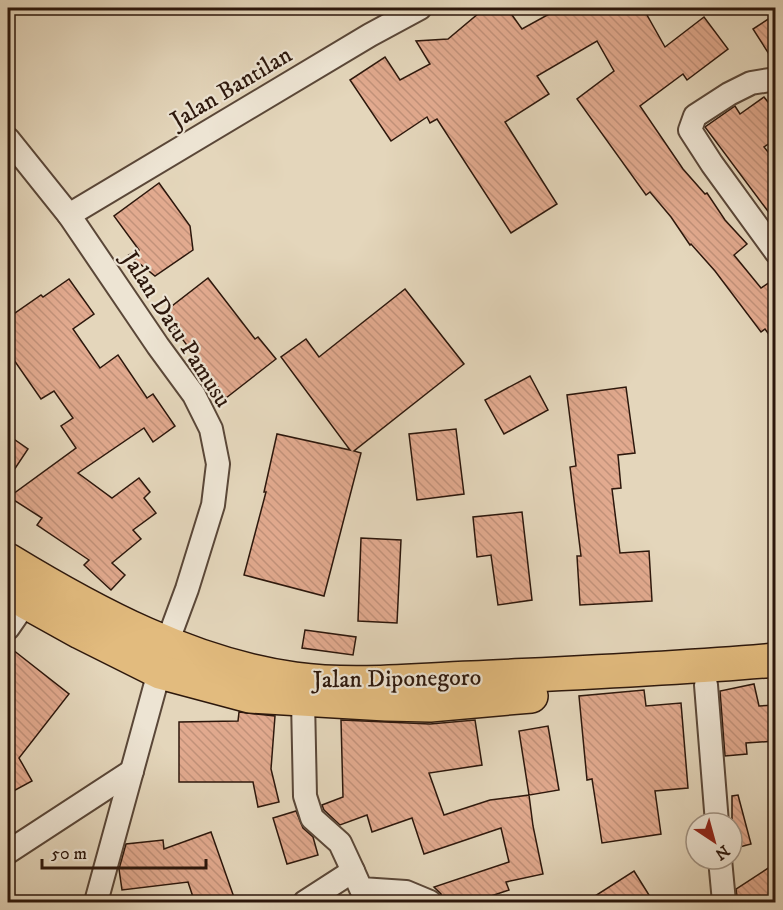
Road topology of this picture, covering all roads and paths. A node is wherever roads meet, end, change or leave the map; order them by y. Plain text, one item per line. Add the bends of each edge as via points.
1 (420, 8) edge
2 (776, 79) edge
3 (8, 140) edge
4 (69, 215) junction
5 (776, 252) edge
6 (8, 560) edge
7 (14, 607) edge
8 (163, 658) junction
9 (776, 660) edge
10 (776, 679) edge
11 (706, 685) junction
12 (303, 700) junction
13 (132, 771) junction
14 (716, 811) edge
15 (8, 852) edge
16 (353, 871) junction
17 (721, 871) edge
18 (96, 903) edge
19 (305, 903) edge
20 (430, 903) edge
21 (724, 903) edge

1 - 4 street, Jalan Bantilan
2 - 5 street via 751,82 729,94 695,116 690,130
3 - 4 street, Jalan Datu Pamusu
4 - 8 street, Jalan Datu Pamusu via 194,395 211,429 218,464 213,505
6 - 8 highway, Jalan Diponegoro
7 - 8 highway, Jalan Diponegoro
8 - 9 highway, Jalan Diponegoro via 216,661 296,680 354,683
8 - 12 highway, Jalan Diponegoro via 250,696
8 - 13 street, Jalan Datu Pamusu
10 - 11 highway, Jalan Diponegoro
11 - 12 highway, Jalan Diponegoro via 430,705
11 - 14 street
12 - 16 street via 308,809 312,818 340,843
13 - 15 street
13 - 18 street, Jalan Datu Pamusu
16 - 19 street
16 - 20 street via 362,889 406,892
17 - 21 street

